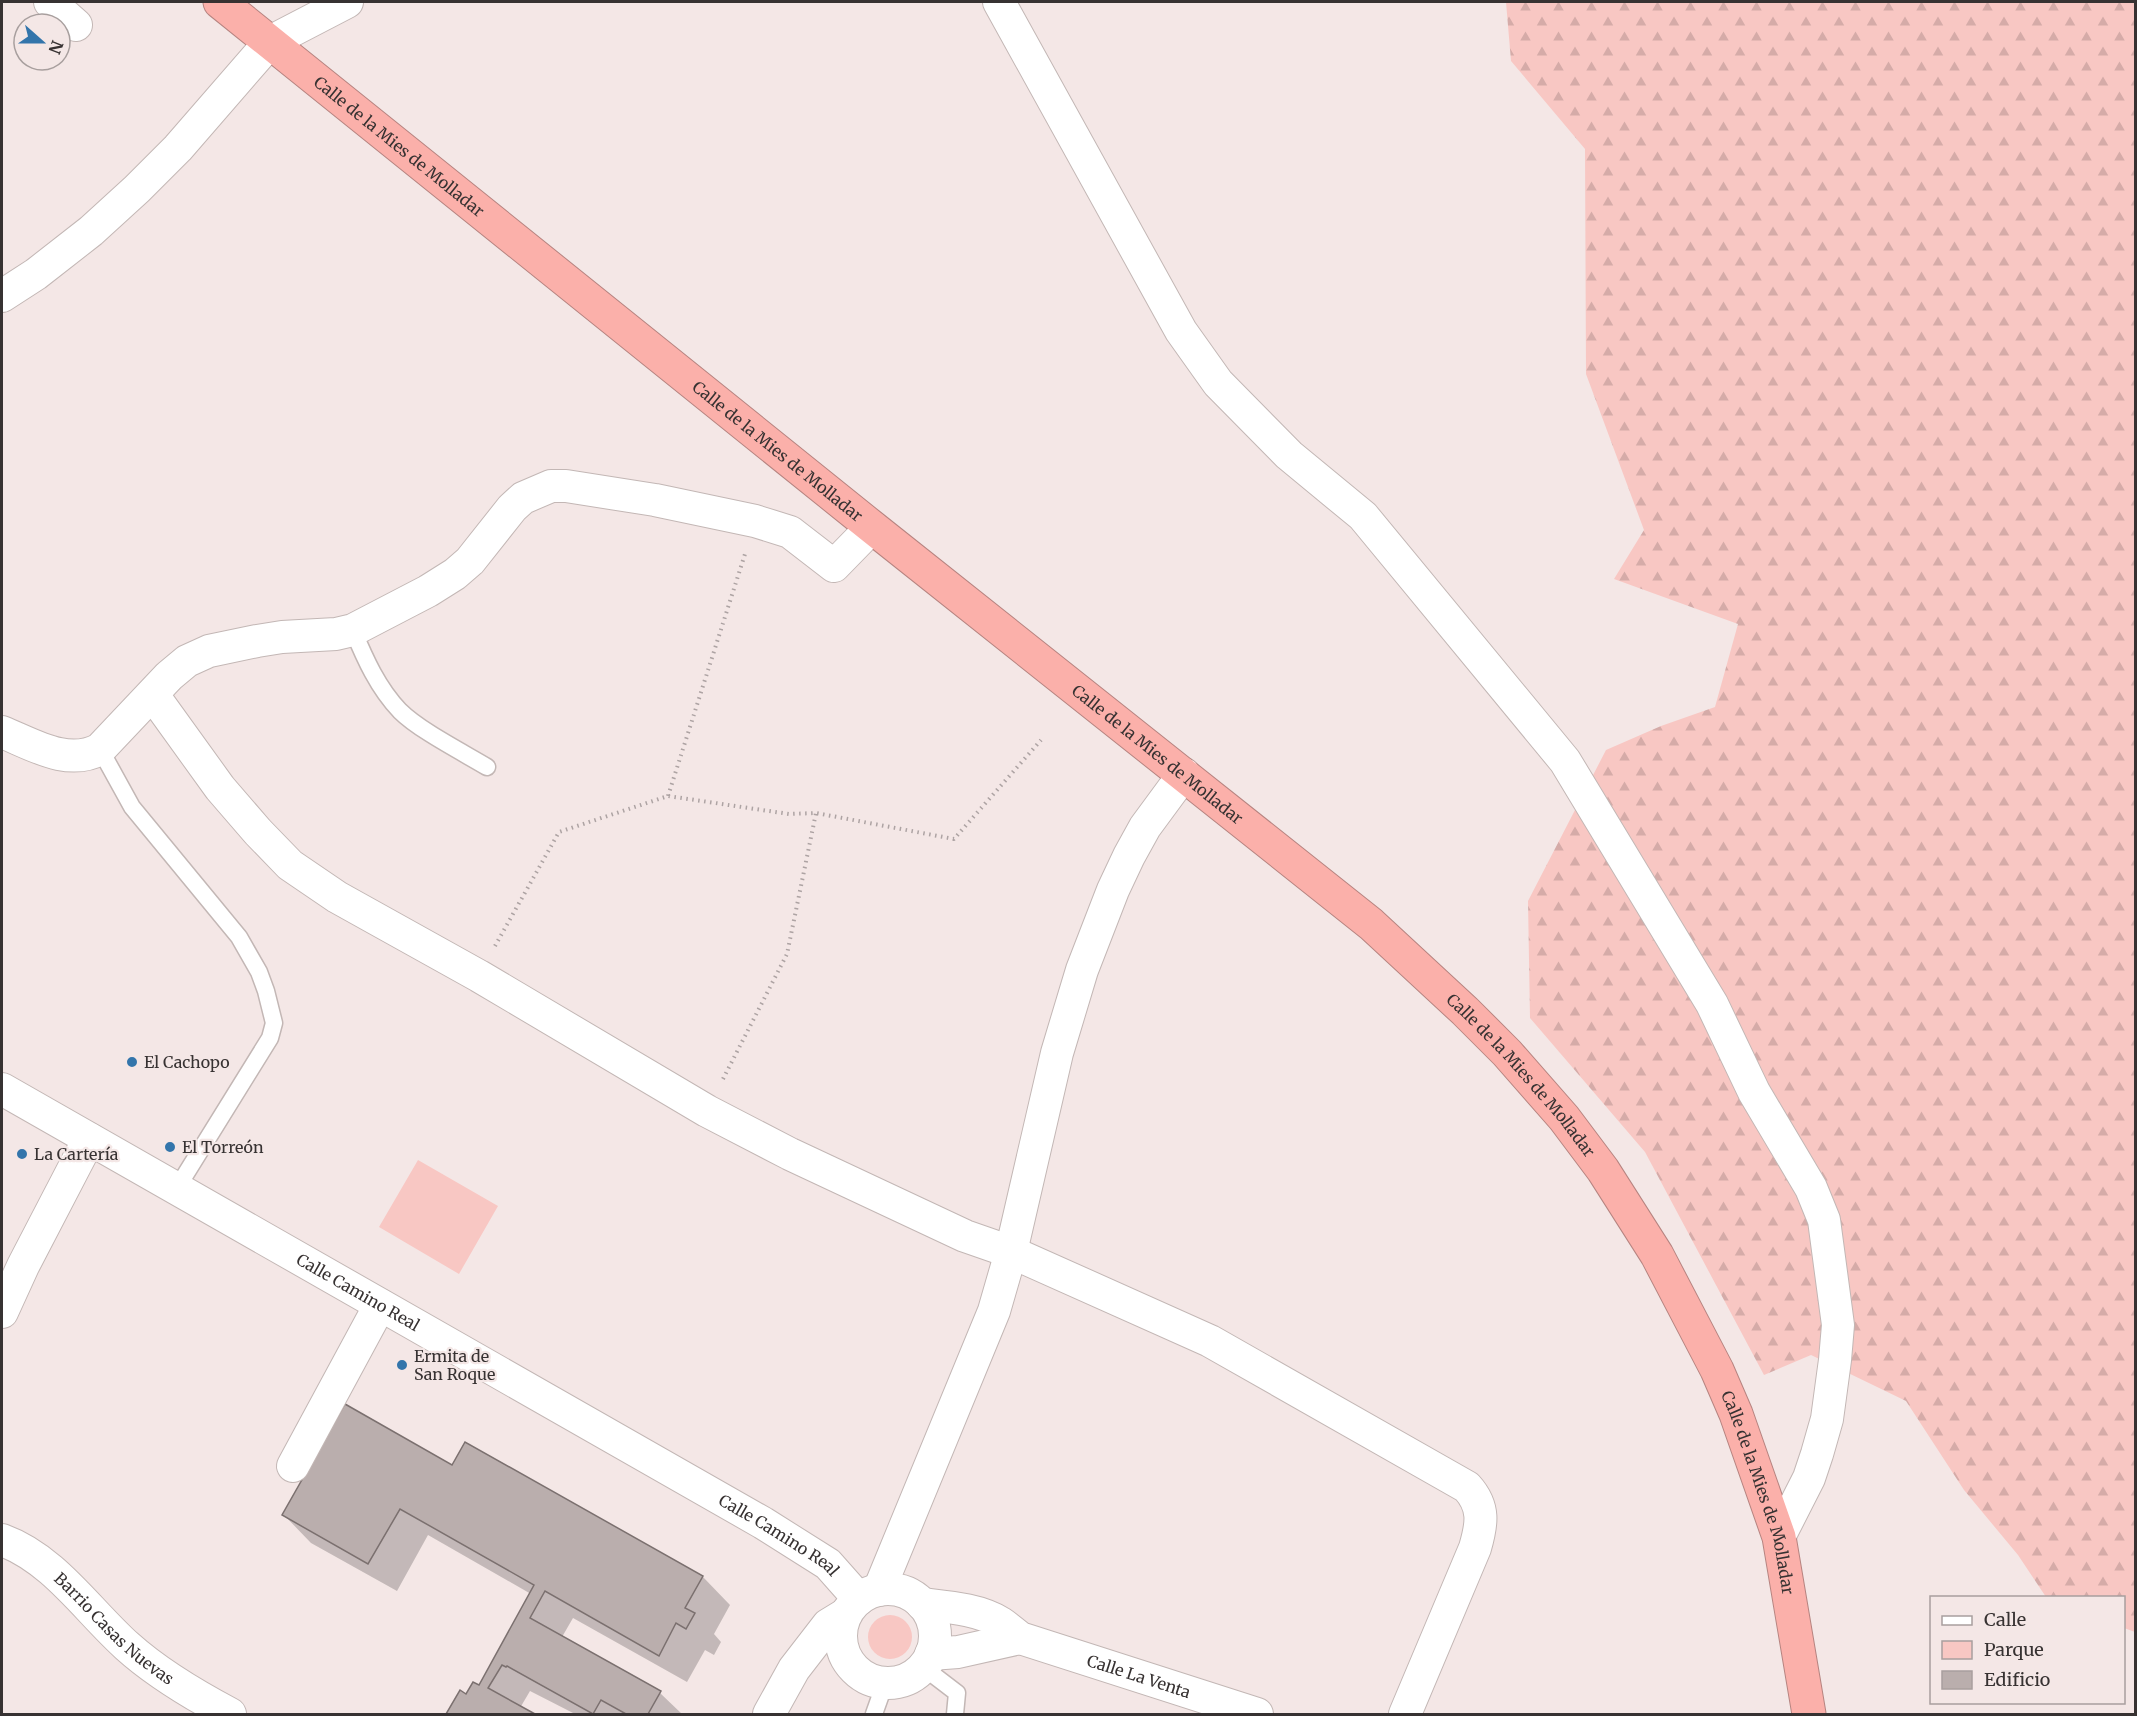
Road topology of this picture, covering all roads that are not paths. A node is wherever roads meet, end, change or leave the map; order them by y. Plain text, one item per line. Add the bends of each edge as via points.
1 (50, 2) edge
2 (220, 2) edge
3 (347, 2) edge
4 (999, 2) edge
5 (76, 25) dead end
6 (270, 42) junction
7 (2, 296) edge
8 (872, 527) junction
9 (353, 630) junction
10 (153, 695) junction
11 (2, 732) edge
12 (100, 749) junction
13 (487, 767) dead end
14 (1184, 774) junction
15 (2, 1089) edge
16 (89, 1139) junction
17 (177, 1188) junction
18 (1011, 1252) junction
19 (380, 1305) junction
20 (2, 1312) edge
21 (292, 1466) dead end
22 (1779, 1537) junction
23 (2, 1540) edge
24 (861, 1601) junction
25 (922, 1604) junction
26 (1020, 1638) junction
27 (846, 1658) junction
28 (927, 1660) junction
29 (794, 1669) junction
30 (885, 1683) junction
31 (230, 1714) edge
32 (769, 1714) edge
33 (874, 1714) edge
34 (955, 1714) edge
35 (1257, 1714) edge
36 (1405, 1714) edge
37 (1809, 1714) edge

1 - 5 street
2 - 6 highway, Calle de la Mies de Molladar
3 - 6 street
4 - 22 street via 1181,331 1218,383 1289,455 1363,516 1565,761 1712,1004 1754,1092 1811,1188 1824,1220 1838,1325 1835,1360 1827,1419 1817,1454
6 - 7 street via 137,189 91,231
6 - 8 highway, Calle de la Mies de Molladar
8 - 9 street via 834,566 790,532 755,521 655,500 551,486 523,498 512,508 455,574
8 - 14 highway, Calle de la Mies de Molladar
9 - 10 street via 274,638 209,651 187,661
9 - 13 lane via 367,663 401,712
10 - 12 street
10 - 18 street via 220,788 290,865 312,882 707,1111 965,1236
11 - 12 street via 60,754 84,756
12 - 17 lane via 132,807 239,937 259,972 274,1023 266,1045
14 - 18 street via 1144,827 1113,890 1082,970 1057,1053
14 - 22 highway, Calle de la Mies de Molladar via 1398,947 1495,1040 1564,1118 1603,1170 1657,1255 1718,1370
15 - 16 street, Calle Camino Real
16 - 17 street, Calle Camino Real
16 - 20 street
17 - 19 street, Calle Camino Real
18 - 24 street via 994,1311 909,1513
18 - 36 street via 1210,1341 1469,1490 1480,1508 1475,1548
19 - 21 street
19 - 24 street, Calle Camino Real via 798,1544 828,1564
22 - 37 highway, Calle de la Mies de Molladar
23 - 31 street, Barrio Casas Nuevas via 32,1555 137,1653 190,1693
24 - 25 street via 898,1590
24 - 27 street via 842,1623 841,1641
24 - 29 street via 828,1625
25 - 26 street, Calle La Venta via 954,1607 990,1618
25 - 28 street via 934,1633
26 - 28 street
26 - 35 street, Calle La Venta
27 - 29 street
27 - 30 street via 862,1676
28 - 30 street via 909,1678
28 - 34 lane via 957,1693
29 - 32 street
30 - 33 lane

